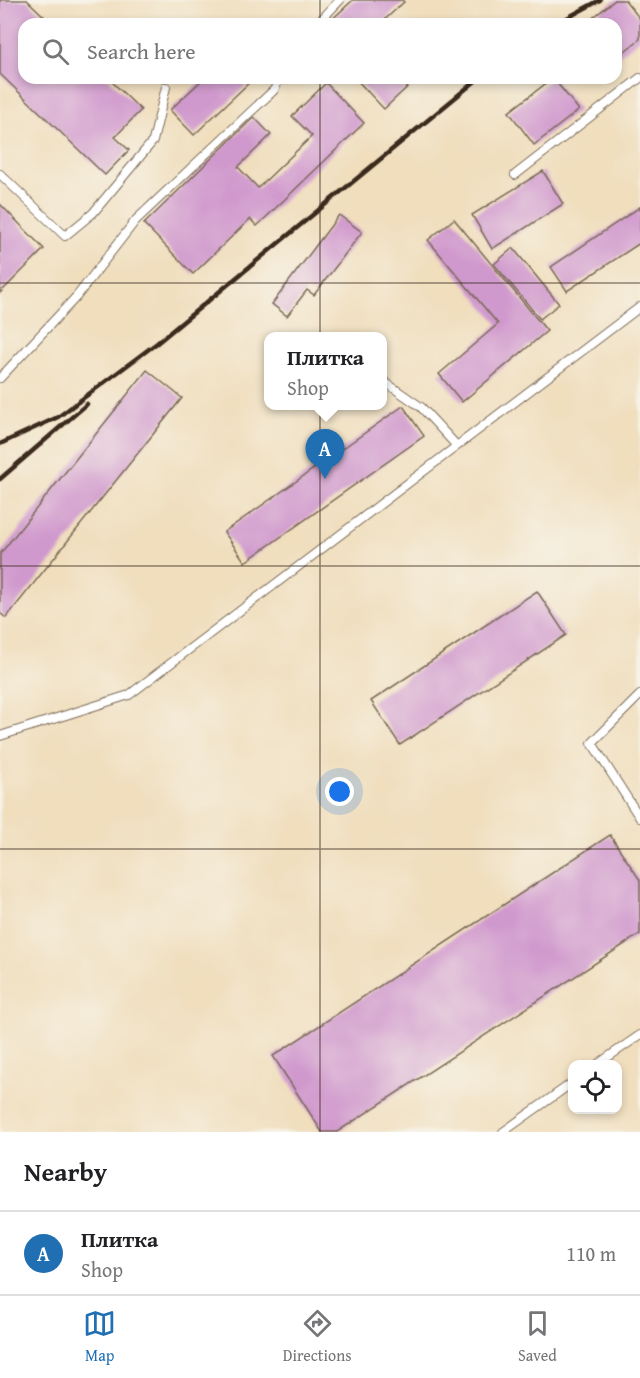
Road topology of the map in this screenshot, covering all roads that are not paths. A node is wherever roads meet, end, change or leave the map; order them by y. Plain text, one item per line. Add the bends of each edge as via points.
1 (340, 0) edge
2 (324, 18) edge
3 (640, 78) edge
4 (277, 84) edge
5 (165, 87) dead end
6 (0, 174) edge
7 (515, 175) dead end
8 (640, 307) edge
9 (0, 378) edge
10 (387, 383) edge
11 (456, 445) junction
12 (640, 695) edge
13 (0, 736) edge
14 (640, 818) edge
15 (640, 1035) edge
16 (605, 1060) edge
17 (568, 1086) edge
18 (503, 1132) edge

1 - 2 lane
3 - 7 lane
4 - 9 lane via 136,219 77,296
5 - 6 lane via 153,141 93,213 65,236
8 - 11 lane
10 - 11 lane via 421,407
11 - 13 lane via 129,695
12 - 14 lane via 592,743
15 - 16 lane
17 - 18 lane

